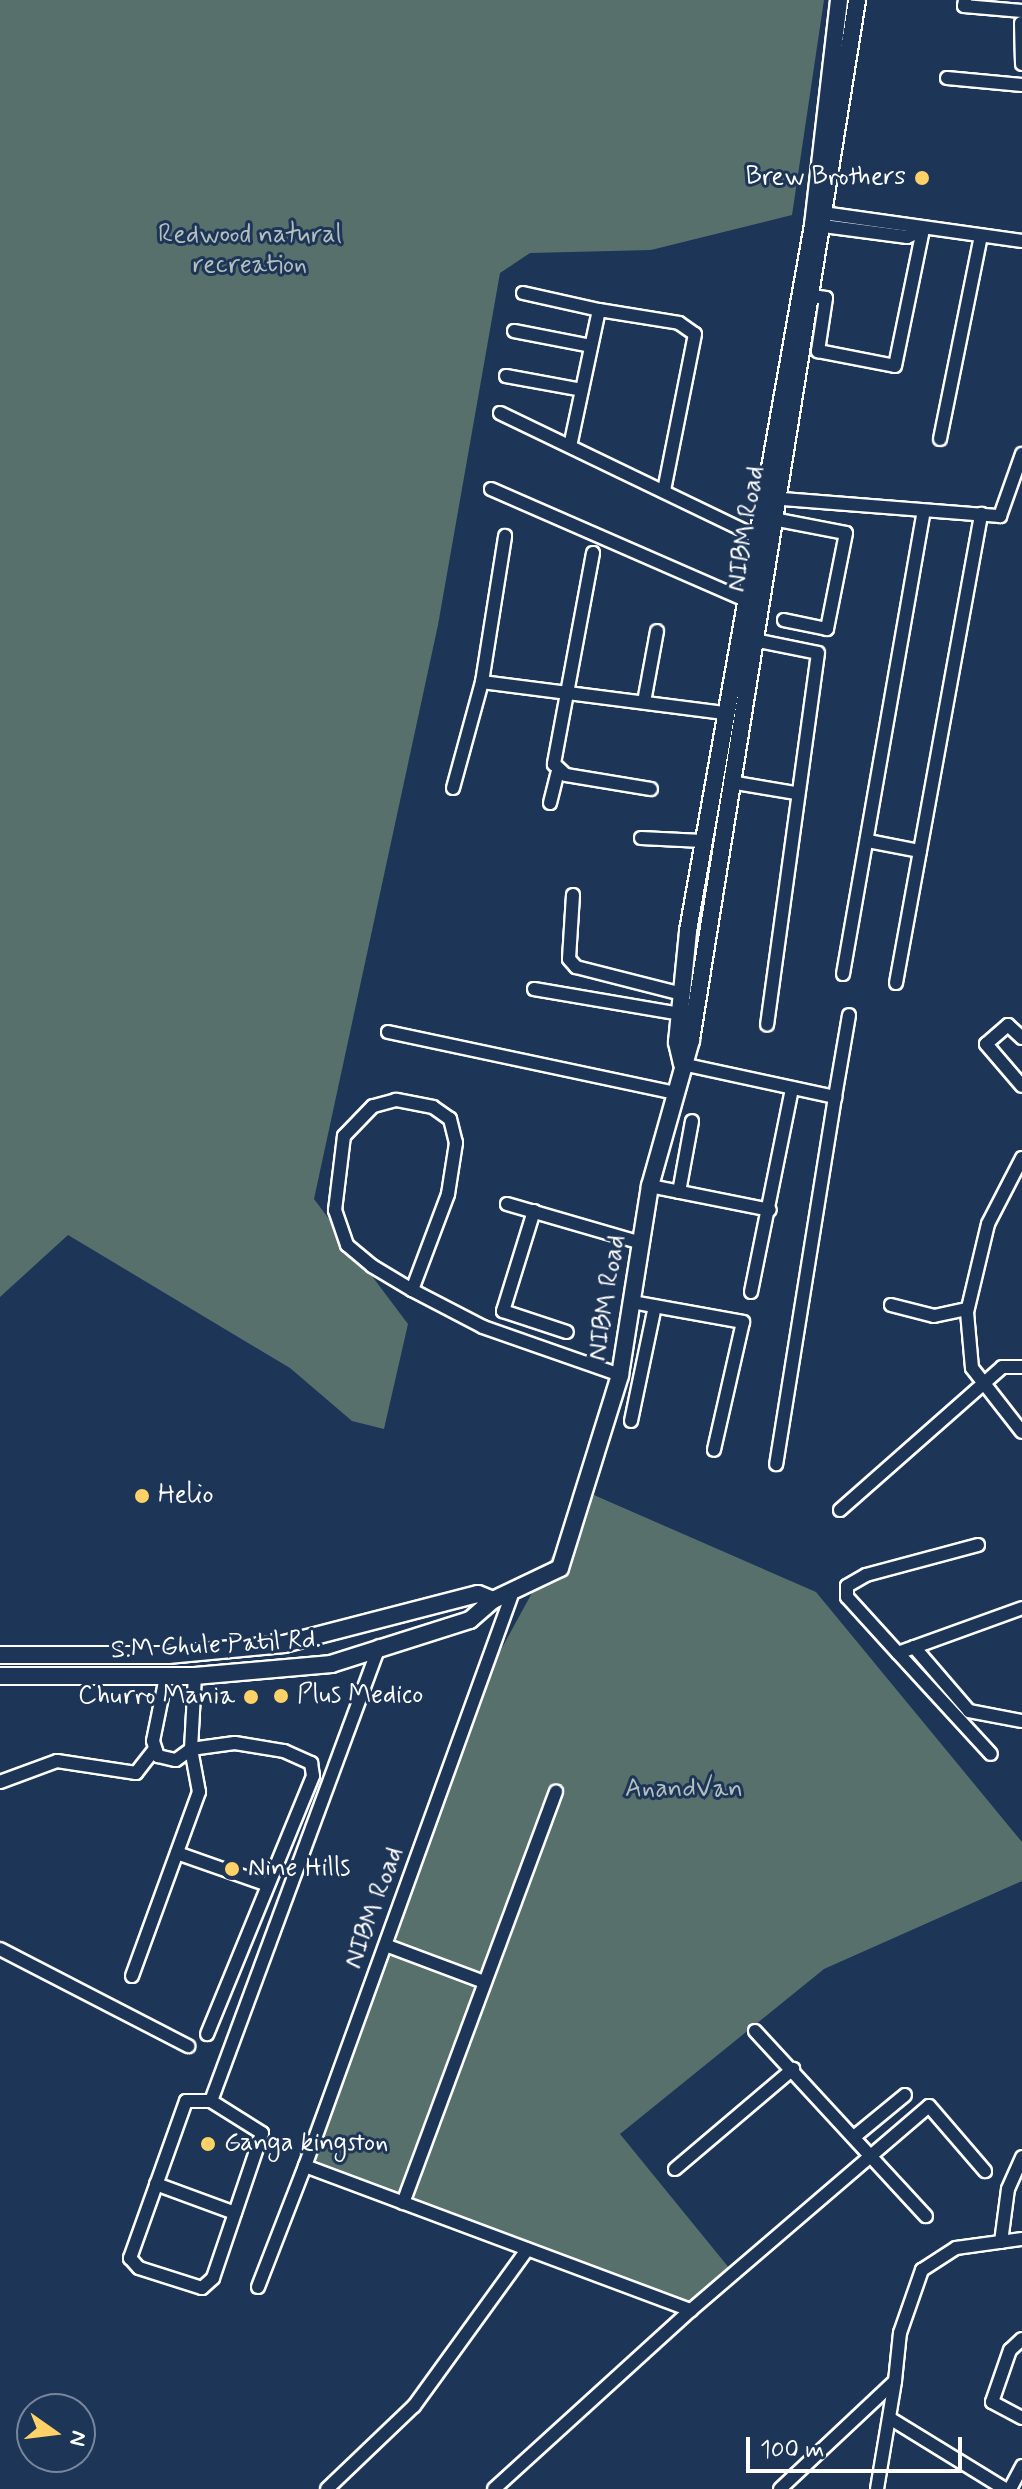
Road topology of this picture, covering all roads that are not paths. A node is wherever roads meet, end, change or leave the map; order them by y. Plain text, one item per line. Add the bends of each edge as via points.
1 (839, 0) edge
2 (857, 0) edge
3 (965, 0) edge
4 (1022, 11) edge
5 (1021, 23) edge
6 (1022, 64) edge
7 (947, 78) dead end
8 (1022, 85) edge
9 (819, 219) junction
10 (923, 230) junction
11 (981, 236) junction
12 (1022, 241) edge
13 (523, 293) dead end
14 (812, 296) junction
15 (599, 310) junction
16 (514, 331) dead end
17 (591, 346) junction
18 (506, 376) dead end
19 (582, 390) junction
20 (500, 413) dead end
21 (940, 439) dead end
22 (570, 446) junction
23 (1022, 454) edge
24 (491, 489) dead end
25 (664, 491) junction
26 (768, 498) junction
27 (924, 511) junction
28 (981, 514) junction
29 (773, 519) junction
30 (754, 535) junction
31 (505, 536) dead end
32 (593, 553) dead end
33 (743, 599) junction
34 (784, 620) dead end
35 (657, 631) dead end
36 (754, 640) junction
37 (482, 682) junction
38 (566, 691) junction
39 (644, 702) junction
40 (724, 713) junction
41 (558, 771) junction
42 (730, 782) junction
43 (453, 788) dead end
44 (651, 789) dead end
45 (796, 793) junction
46 (550, 803) dead end
47 (641, 838) dead end
48 (702, 841) junction
49 (868, 841) junction
50 (920, 851) junction
51 (573, 895) dead end
52 (843, 974) dead end
53 (896, 983) dead end
54 (534, 989) dead end
55 (682, 994) junction
56 (680, 1014) junction
57 (849, 1015) dead end
58 (767, 1025) dead end
59 (388, 1032) dead end
60 (1022, 1038) edge
61 (682, 1064) junction
62 (1022, 1086) edge
63 (792, 1088) junction
64 (674, 1093) junction
65 (835, 1097) junction
66 (692, 1121) dead end
67 (1022, 1158) edge
68 (650, 1186) junction
69 (679, 1192) junction
70 (507, 1204) dead end
71 (770, 1210) junction
72 (534, 1211) junction
73 (641, 1243) junction
74 (412, 1290) junction
75 (751, 1292) dead end
76 (632, 1302) junction
77 (891, 1305) dead end
78 (655, 1306) junction
79 (967, 1309) junction
80 (567, 1332) dead end
81 (1022, 1367) edge
82 (620, 1375) junction
83 (984, 1383) junction
84 (631, 1421) dead end
85 (1022, 1432) edge
86 (714, 1450) dead end
87 (776, 1464) dead end
88 (840, 1510) dead end
89 (978, 1545) dead end
90 (511, 1597) junction
91 (493, 1600) junction
92 (1021, 1607) edge
93 (379, 1646) junction
94 (914, 1647) junction
95 (898, 1653) junction
96 (0, 1655) edge
97 (0, 1676) edge
98 (195, 1676) junction
99 (166, 1677) junction
100 (1022, 1721) edge
101 (191, 1749) junction
102 (154, 1750) junction
103 (991, 1754) dead end
104 (0, 1782) edge
105 (556, 1791) dead end
106 (177, 1853) junction
107 (268, 1885) junction
108 (388, 1946) junction
109 (0, 1949) edge
110 (132, 1976) dead end
111 (484, 1982) junction
112 (755, 2031) dead end
113 (207, 2034) dead end
114 (188, 2046) dead end
115 (793, 2069) junction
116 (905, 2095) dead end
117 (211, 2101) junction
118 (854, 2137) junction
119 (871, 2155) junction
120 (1022, 2157) edge
121 (305, 2166) junction
122 (675, 2169) dead end
123 (985, 2171) dead end
124 (156, 2184) junction
125 (403, 2203) junction
126 (235, 2213) junction
127 (926, 2216) dead end
128 (1022, 2239) edge
129 (1001, 2242) junction
130 (527, 2250) junction
131 (258, 2287) dead end
132 (691, 2310) junction
133 (1022, 2339) edge
134 (895, 2381) junction
135 (1022, 2418) edge
136 (891, 2419) junction
137 (1022, 2466) edge
138 (327, 2489) edge
139 (494, 2489) edge
140 (780, 2489) edge
141 (877, 2489) edge
142 (1008, 2489) edge

1 - 9 street, NIBM Road
2 - 9 street, NIBM Road
3 - 4 street via 964,6
5 - 6 street
7 - 8 street
9 - 10 street via 909,222
9 - 14 street, NIBM Road
9 - 26 street, NIBM Road
10 - 11 street
10 - 14 street via 895,366 818,351 826,298
11 - 12 street
11 - 21 street
13 - 15 street
14 - 26 street, NIBM Road
15 - 17 street
15 - 25 street via 679,323 695,334
16 - 17 street
17 - 19 street
18 - 19 street
19 - 22 street
20 - 22 street
22 - 25 street
23 - 28 street via 1000,516
24 - 33 street
25 - 30 street
26 - 27 street
26 - 29 street, NIBM Road
26 - 30 street, NIBM Road
27 - 28 street
27 - 49 street
28 - 50 street
29 - 34 street via 846,533 827,629
29 - 36 street, NIBM Road
30 - 33 street, NIBM Road
31 - 37 street
32 - 38 street
33 - 40 street, NIBM Road
35 - 39 street
36 - 42 street, NIBM Road
36 - 45 street via 818,653
37 - 38 street
37 - 43 street
38 - 39 street
38 - 41 street
39 - 40 street
40 - 48 street, NIBM Road
41 - 44 street
41 - 46 street
42 - 45 street
42 - 61 street, NIBM Road
45 - 58 street via 800,820
47 - 48 street
48 - 55 street, NIBM Road
49 - 50 street
49 - 52 street
50 - 53 street
51 - 55 street via 569,959 576,967
54 - 56 street
55 - 56 street, NIBM Road
56 - 61 street, NIBM Road
57 - 65 street
59 - 64 street
60 - 62 street via 1008,1025 986,1044
61 - 63 street
61 - 64 street, NIBM Road
63 - 65 street
63 - 71 street
64 - 68 street, NIBM Road
65 - 87 street
66 - 69 street
67 - 79 street via 988,1224
68 - 69 street
68 - 73 street, NIBM Road
69 - 71 street
70 - 72 street
71 - 75 street
72 - 73 street
72 - 80 street via 503,1311
73 - 76 street, NIBM Road
74 - 74 street via 372,1266 335,1229 344,1136 373,1106 396,1100 433,1107 450,1119 456,1143 441,1218
74 - 82 street via 483,1327
76 - 78 street
76 - 82 street, NIBM Road
77 - 79 street via 934,1316
78 - 84 street
78 - 86 street via 743,1322
79 - 83 street via 972,1368
81 - 83 street via 1002,1367
82 - 90 street, NIBM Road via 574,1539 560,1568
83 - 85 street
83 - 88 street
89 - 95 street via 847,1586 855,1610
90 - 91 street
90 - 108 street, NIBM Road
91 - 93 street, S.M Ghule Patil Rd. via 470,1620
91 - 96 street, S.M Ghule Patil Rd. via 478,1594 284,1644 168,1655
92 - 94 street
93 - 98 street, S.M Ghule Patil Rd. via 331,1664
93 - 117 street
94 - 95 street
94 - 100 street via 969,1711 983,1719
95 - 103 street
97 - 99 street, S.M Ghule Patil Rd.
98 - 99 street, S.M Ghule Patil Rd.
98 - 101 street
99 - 102 street
101 - 102 street via 171,1760
101 - 106 street via 199,1792
101 - 107 street via 235,1743 311,1763 313,1776
102 - 104 street via 136,1773 57,1761
105 - 111 street
106 - 107 street
106 - 110 street
107 - 113 street
108 - 111 street
108 - 121 street, NIBM Road
109 - 114 street
111 - 125 street
112 - 115 street
115 - 118 street
115 - 122 street
116 - 118 street
117 - 124 street via 186,2101
117 - 126 street via 262,2133
118 - 119 street
119 - 123 street via 929,2106
119 - 127 street
119 - 132 street
120 - 129 street via 1004,2204
121 - 125 street
121 - 131 street, NIBM Road
124 - 126 street
124 - 126 street via 130,2258 165,2278 208,2286
125 - 130 street
128 - 129 street
129 - 134 street via 956,2248 922,2270 900,2333
130 - 132 street
130 - 138 street via 414,2406
132 - 139 street
133 - 135 street via 1010,2350 992,2402
134 - 136 street
134 - 140 street
136 - 141 street
136 - 142 street
137 - 142 street

